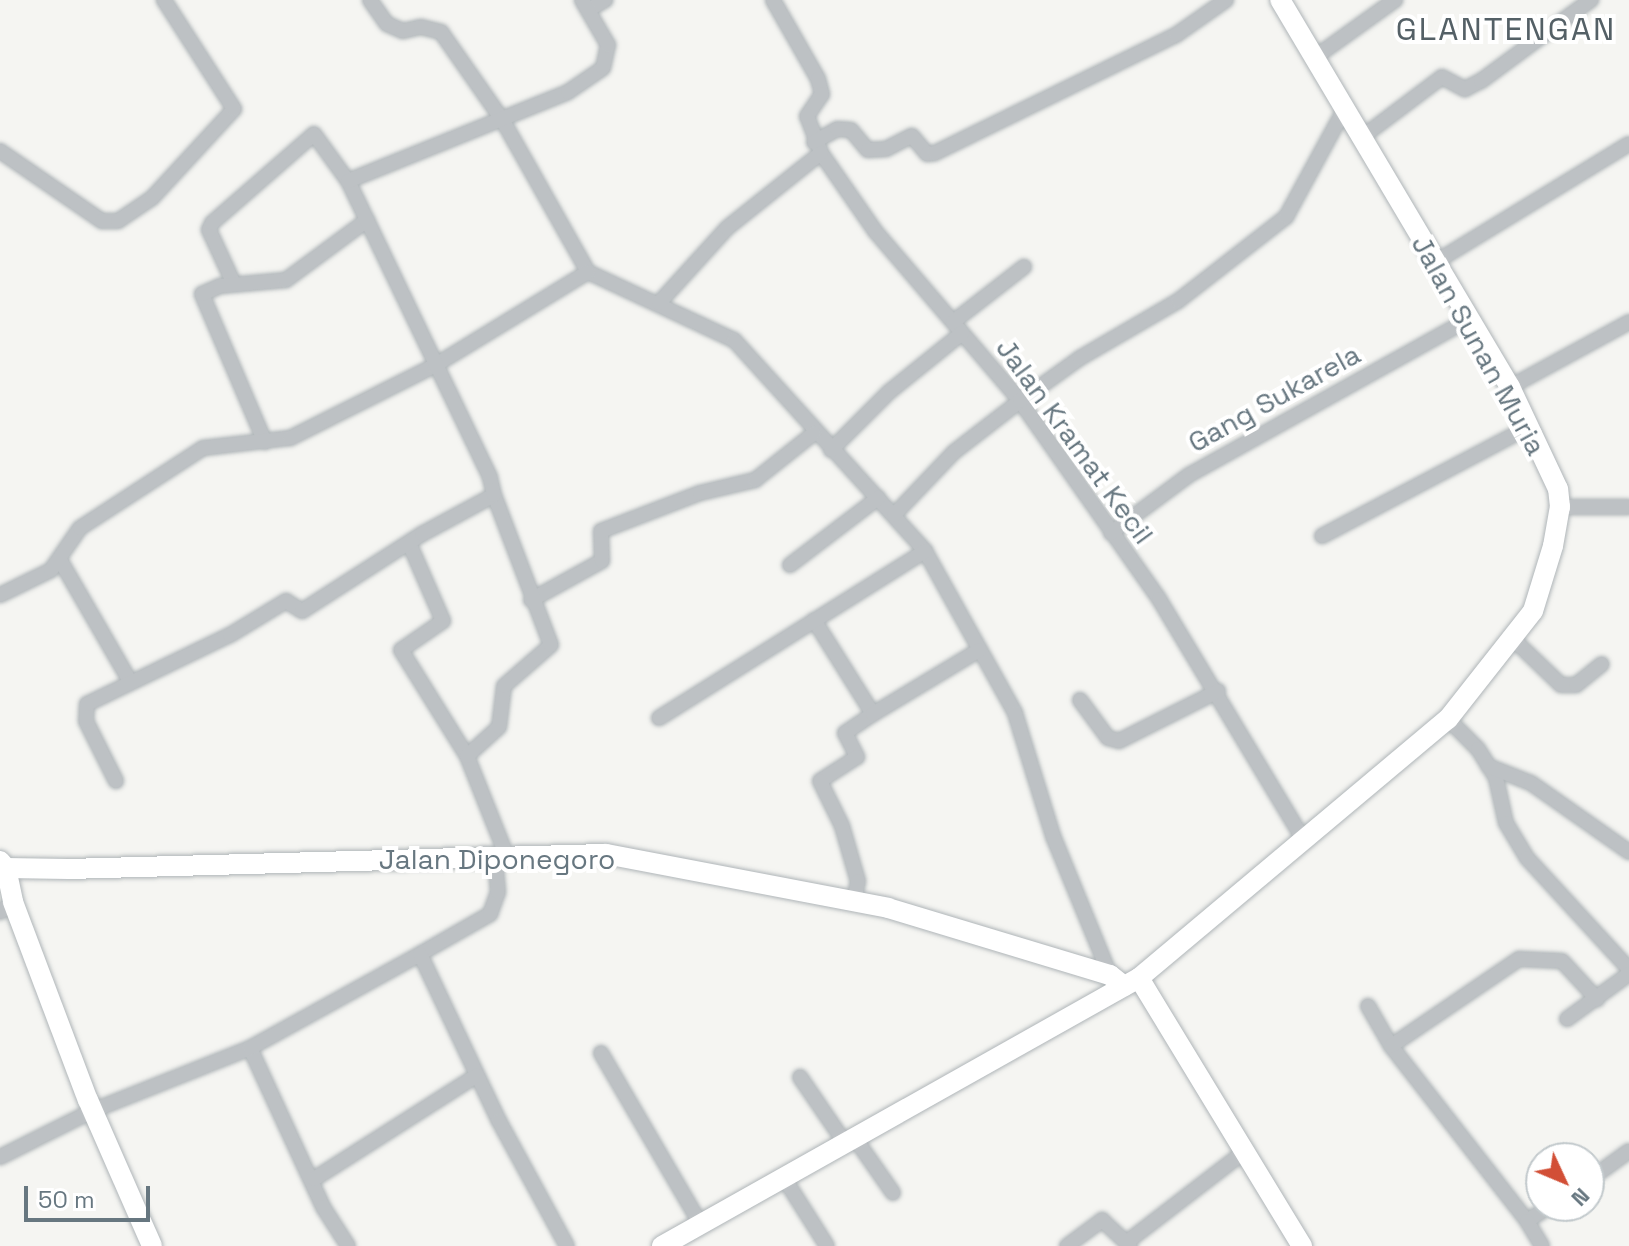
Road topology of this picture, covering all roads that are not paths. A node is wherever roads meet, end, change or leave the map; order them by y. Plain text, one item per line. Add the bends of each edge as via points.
1 (164, 0) edge
2 (370, 0) edge
3 (605, 0) edge
4 (773, 0) edge
5 (1226, 0) edge
6 (1280, 0) edge
7 (1395, 0) edge
8 (1591, 0) edge
9 (585, 5) edge
10 (1314, 58) junction
11 (1344, 110) junction
12 (503, 121) junction
13 (1361, 138) junction
14 (1629, 144) edge
15 (817, 147) junction
16 (0, 151) edge
17 (348, 181) junction
18 (367, 220) junction
19 (1434, 263) junction
20 (1024, 267) dead end
21 (588, 272) junction
22 (234, 284) junction
23 (659, 303) junction
24 (1469, 319) junction
25 (1629, 322) edge
26 (958, 328) junction
27 (434, 366) junction
28 (1510, 387) junction
29 (1020, 401) junction
30 (1529, 427) junction
31 (814, 433) junction
32 (265, 442) junction
33 (831, 450) junction
34 (494, 495) junction
35 (878, 498) junction
36 (1560, 507) junction
37 (1629, 507) edge
38 (894, 515) junction
39 (1111, 533) junction
40 (1322, 536) dead end
41 (409, 543) junction
42 (925, 551) junction
43 (60, 560) junction
44 (790, 565) dead end
45 (0, 595) edge
46 (531, 600) junction
47 (814, 620) junction
48 (1512, 638) junction
49 (979, 650) junction
50 (1602, 664) dead end
51 (130, 681) junction
52 (1218, 691) junction
53 (1080, 700) dead end
54 (873, 714) junction
55 (659, 718) dead end
56 (1448, 719) junction
57 (467, 756) junction
58 (1488, 766) junction
59 (116, 781) dead end
60 (1305, 842) junction
61 (1629, 852) edge
62 (500, 854) junction
63 (2, 866) edge
64 (854, 901) junction
65 (7, 907) edge
66 (420, 954) junction
67 (1629, 972) edge
68 (1124, 979) junction
69 (1597, 999) junction
70 (1368, 1006) dead end
71 (1567, 1019) dead end
72 (1391, 1046) junction
73 (250, 1048) junction
74 (601, 1053) dead end
75 (477, 1075) junction
76 (800, 1077) dead end
77 (92, 1111) junction
78 (850, 1140) junction
79 (1245, 1151) junction
80 (1629, 1151) edge
81 (0, 1157) edge
82 (1605, 1168) edge
83 (784, 1178) junction
84 (314, 1179) junction
85 (893, 1193) dead end
86 (1525, 1218) edge
87 (1528, 1222) edge
88 (700, 1223) junction
89 (1129, 1244) edge
90 (152, 1246) edge
91 (348, 1246) edge
92 (567, 1246) edge
93 (662, 1246) edge
94 (827, 1246) edge
95 (1067, 1246) edge
96 (1302, 1246) edge
97 (1542, 1246) edge

1 - 16 street via 234,109 152,198 118,221 102,221
2 - 12 street via 387,24 403,31 421,27 441,32
3 - 9 street
4 - 15 street via 818,79 822,94 807,116
5 - 15 street via 1176,35 935,153 927,154 912,136 886,149 868,150 851,130 837,129
6 - 10 main road, Jalan Sunan Muria
7 - 10 street
8 - 13 street via 1481,81 1465,89 1442,77
9 - 12 street via 608,45 603,68 568,92
10 - 11 main road, Jalan Sunan Muria
11 - 13 main road, Jalan Sunan Muria
11 - 29 street via 1286,217 1178,301 1080,358
12 - 17 street
12 - 21 street
13 - 19 main road, Jalan Sunan Muria
14 - 19 street
15 - 23 street via 727,228
15 - 26 street, Jalan Kramat Kecil via 875,231
17 - 18 street
17 - 22 street via 314,134 212,223 209,230
18 - 22 street via 286,280
18 - 27 street
19 - 24 main road, Jalan Sunan Muria
20 - 26 street
21 - 23 street
21 - 27 street
22 - 32 street via 208,289 201,299
23 - 31 street via 734,340
24 - 28 main road, Jalan Sunan Muria
24 - 39 street, Gang Sukarela via 1189,475
25 - 28 street
26 - 29 street, Jalan Kramat Kecil
26 - 33 street
27 - 32 street via 290,438
27 - 34 street
28 - 30 main road, Jalan Sunan Muria
29 - 38 street via 954,452
29 - 39 street, Jalan Kramat Kecil
30 - 36 main road, Jalan Sunan Muria via 1558,489
30 - 40 street
31 - 33 street
31 - 46 street via 755,480 700,493 601,531 602,561
32 - 43 street via 203,448 80,528
33 - 35 street
34 - 41 street
34 - 46 street
35 - 38 street
35 - 44 street
36 - 37 street
36 - 48 main road via 1533,611
38 - 42 street
39 - 52 street, Jalan Kramat Kecil
41 - 51 street via 302,611 286,601 230,635
41 - 57 street via 443,621 401,650
42 - 47 street
42 - 49 street
43 - 45 street via 32,582
43 - 51 street
46 - 57 street via 551,645 504,686 499,727
47 - 54 street
47 - 55 street
48 - 50 street via 1561,685 1576,685
48 - 56 main road
49 - 54 street
49 - 68 street via 1015,713 1053,836
51 - 59 street via 83,710
52 - 53 street via 1119,741 1108,738
52 - 60 street, Jalan Kramat Kecil
54 - 64 street via 845,733 857,757 820,781 854,867
56 - 58 street
56 - 60 main road
57 - 62 street
58 - 61 street via 1531,783
58 - 67 street via 1506,823 1527,858
60 - 68 main road
62 - 63 main road, Jalan Diponegoro
62 - 64 main road, Jalan Diponegoro via 606,854
62 - 66 street via 498,892 490,914
63 - 65 main road
64 - 68 main road, Jalan Diponegoro
65 - 77 main road
66 - 73 street
66 - 75 street
67 - 69 street
68 - 78 main road
68 - 79 main road
69 - 71 street
69 - 72 street via 1562,961 1519,959
70 - 72 street
72 - 86 street
73 - 77 street
73 - 84 street
74 - 88 street
75 - 84 street
75 - 92 street
76 - 78 street
77 - 81 street
77 - 90 main road
78 - 83 main road
78 - 85 street
79 - 89 street
79 - 96 main road
80 - 82 street
83 - 88 main road
83 - 94 street
84 - 91 street via 323,1207
87 - 97 street
88 - 93 main road
89 - 95 street via 1102,1220

